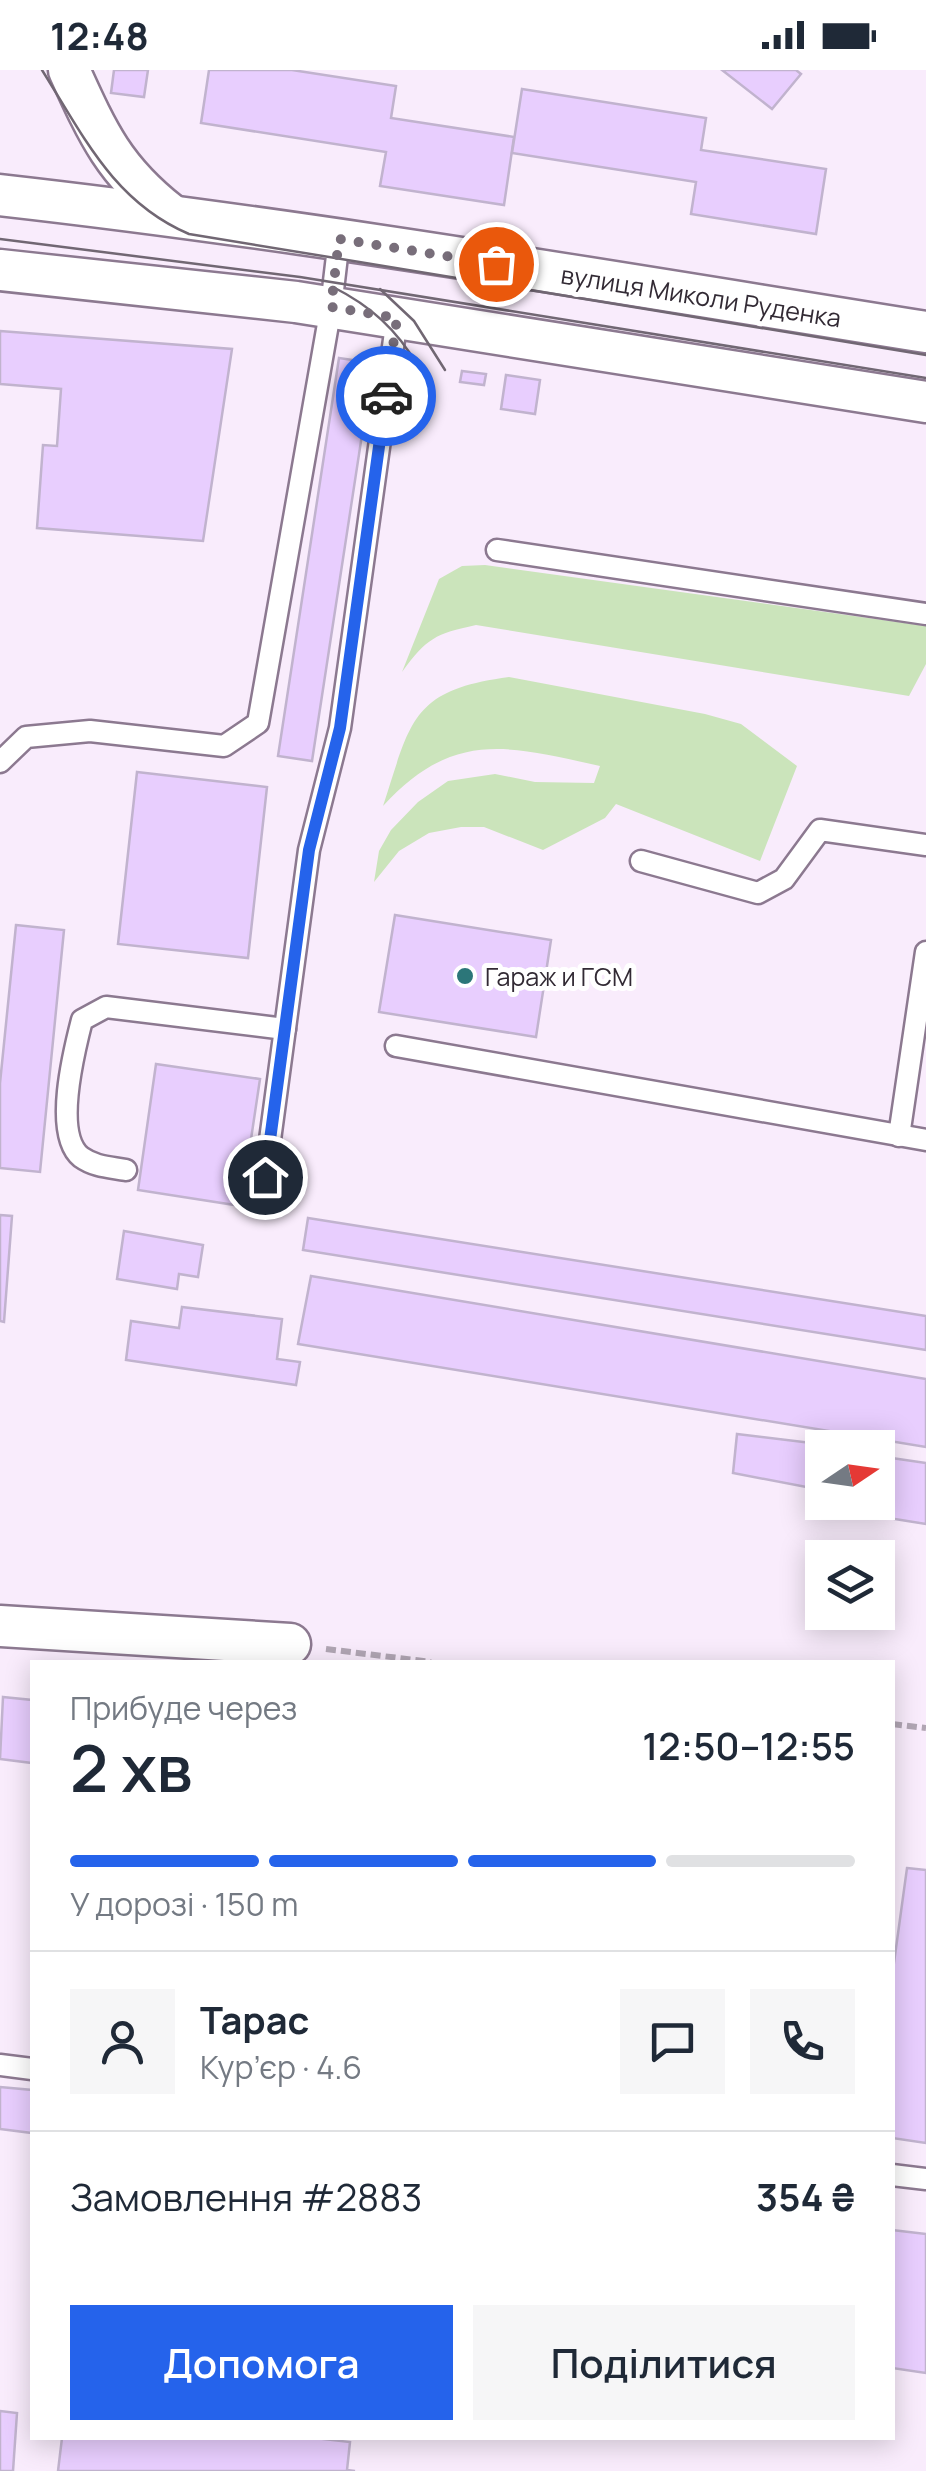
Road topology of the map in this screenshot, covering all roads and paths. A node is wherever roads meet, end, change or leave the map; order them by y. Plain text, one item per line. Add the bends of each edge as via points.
1 (69, 70) edge
2 (0, 195) edge
3 (170, 214) junction
4 (339, 239) junction
5 (0, 270) edge
6 (331, 307) junction
7 (397, 318) junction
8 (926, 332) edge
9 (926, 402) edge
10 (497, 550) dead end
11 (926, 614) edge
12 (0, 762) edge
13 (926, 845) edge
14 (641, 860) dead end
15 (926, 952) edge
16 (285, 1028) junction
17 (396, 1046) dead end
18 (900, 1136) junction
19 (926, 1140) edge
20 (126, 1170) dead end
21 (265, 1177) dead end
22 (0, 1626) edge
23 (290, 1644) joint
24 (415, 1660) edge
25 (895, 1724) edge
26 (926, 1728) edge
27 (0, 2066) edge
28 (30, 2069) edge
29 (895, 2175) edge
30 (926, 2179) edge

1 - 3 street via 98,134 136,187
2 - 3 street, вулиця Миколи Руденка
3 - 4 street, вулиця Миколи Руденка
4 - 6 lane
4 - 8 street, вулиця Миколи Руденка
5 - 6 street
6 - 7 street
6 - 12 lane via 258,723 224,746 90,731 26,737
7 - 9 street
7 - 16 lane via 340,728 309,850
10 - 11 lane
13 - 14 lane via 820,830 784,880 758,893
15 - 18 lane
16 - 20 lane via 106,1007 82,1020 66,1125 77,1154 95,1166
16 - 21 lane
17 - 18 lane
18 - 19 lane
22 - 23 street
23 - 24 path
25 - 26 path
27 - 28 lane
29 - 30 lane

